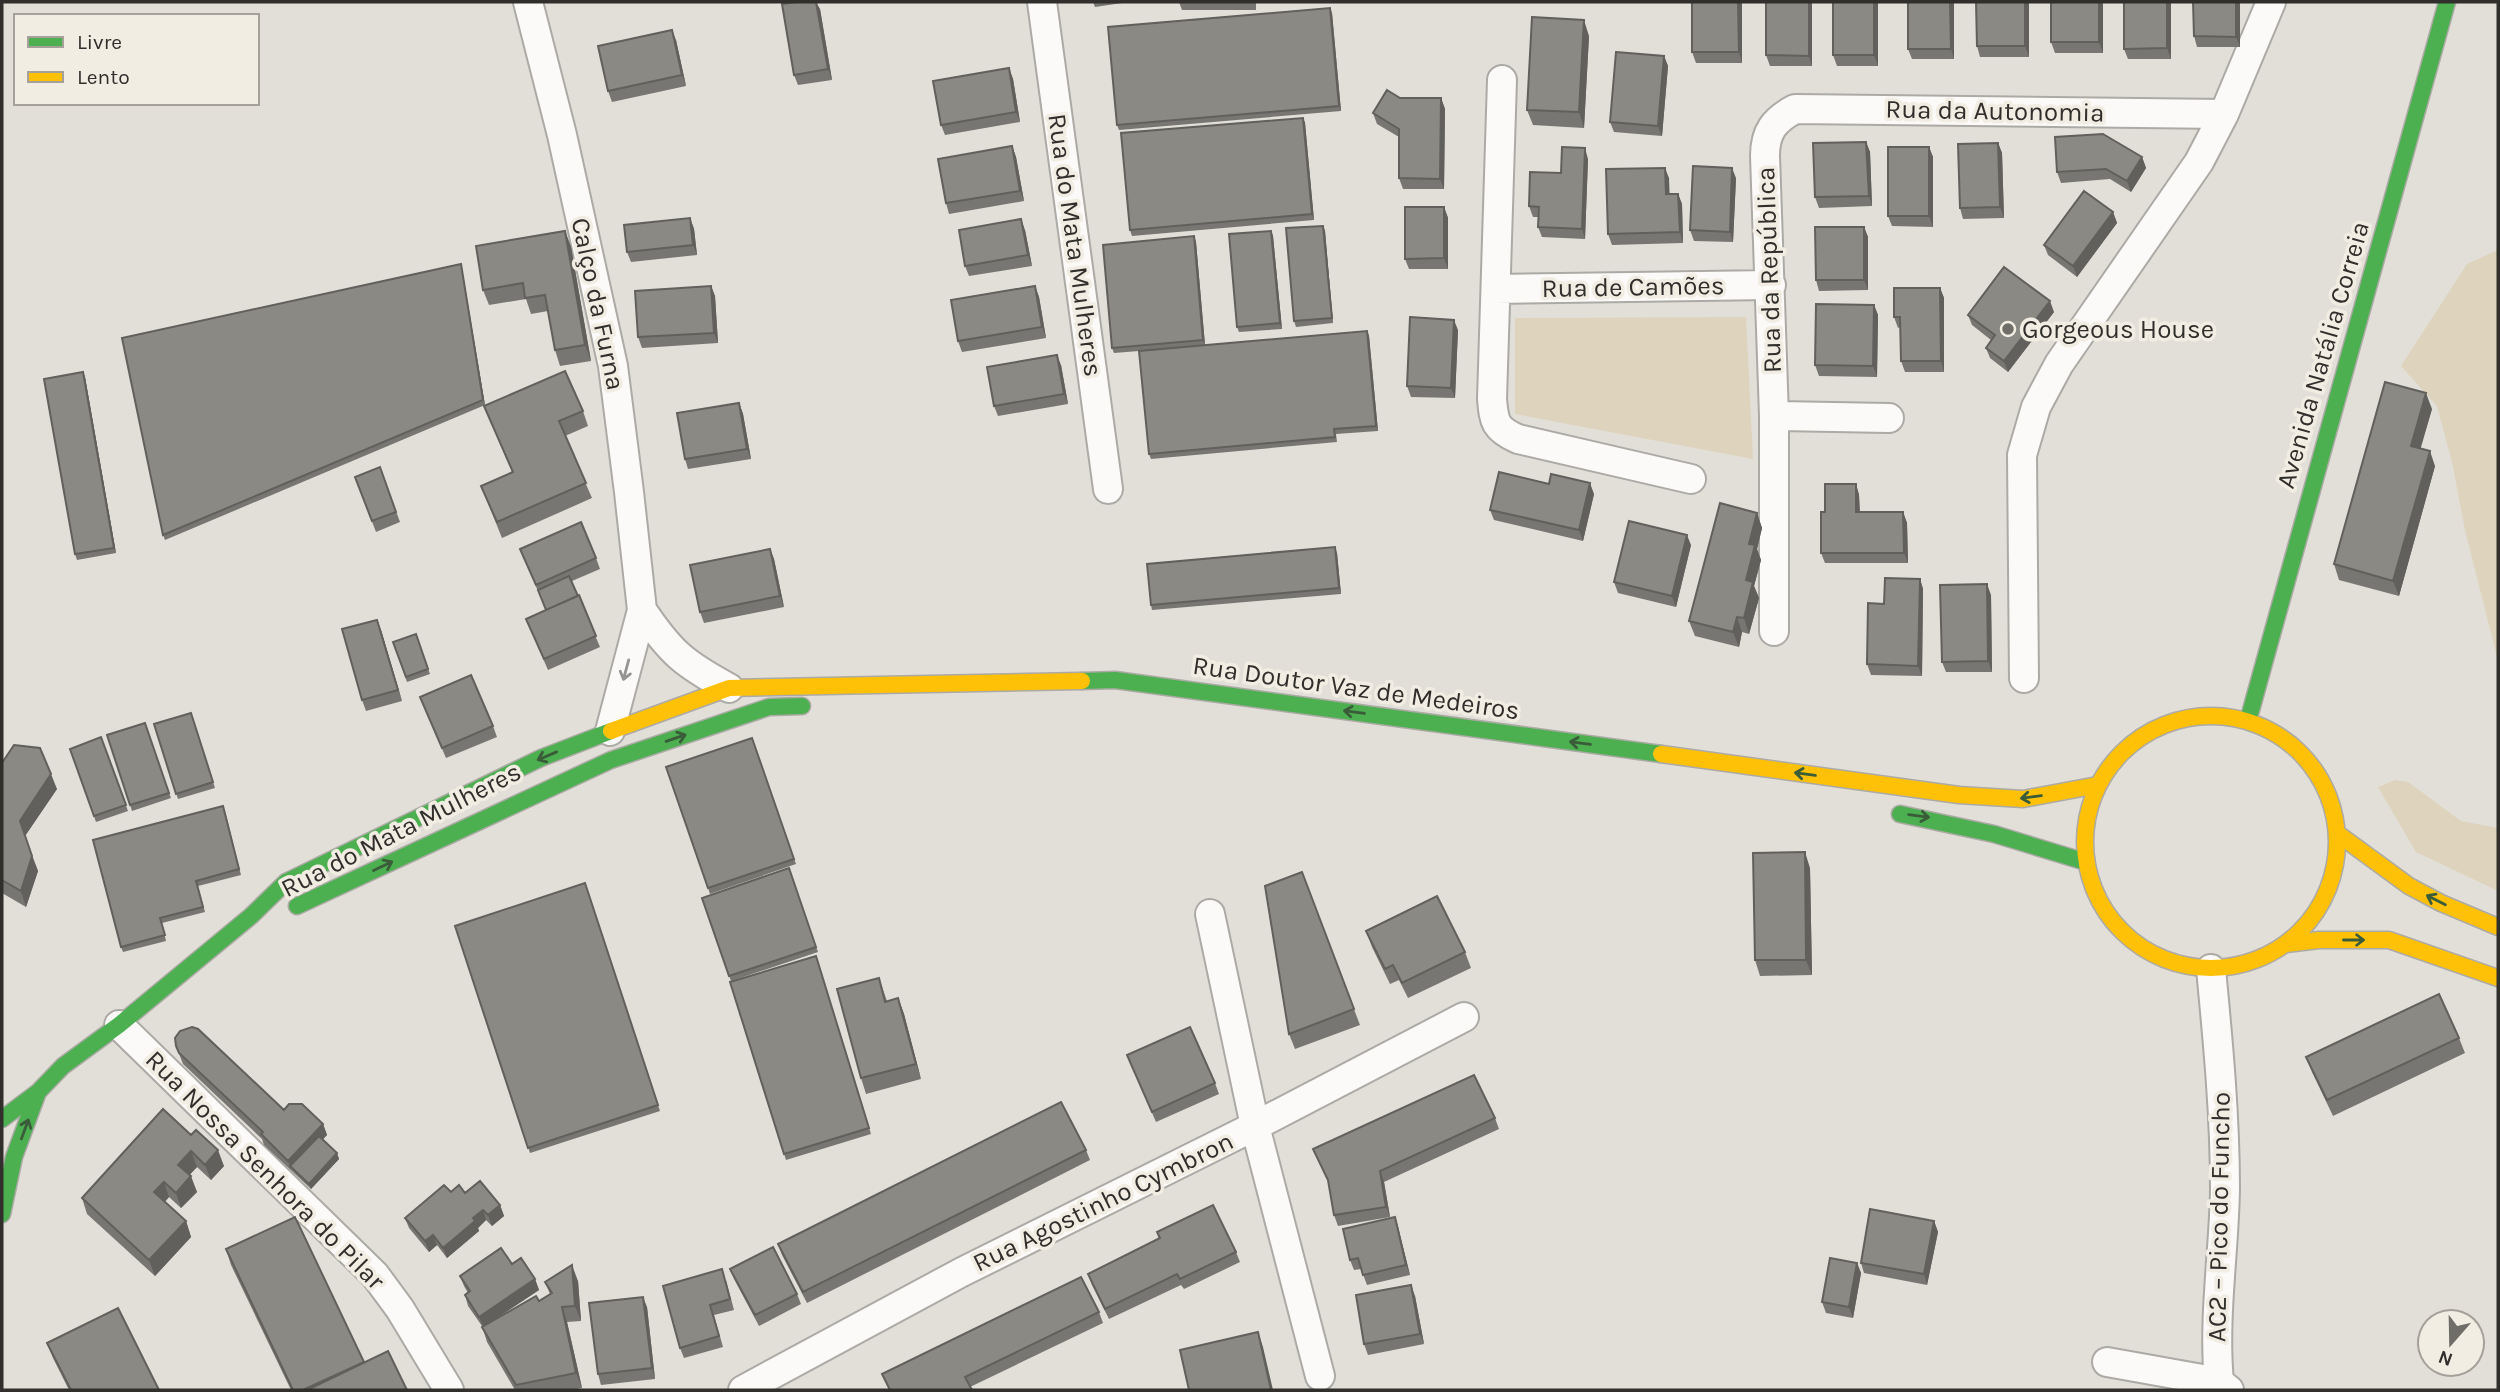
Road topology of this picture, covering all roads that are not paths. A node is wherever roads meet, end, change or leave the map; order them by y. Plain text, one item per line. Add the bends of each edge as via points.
1 (528, 2) edge
2 (1042, 2) edge
3 (2271, 2) edge
4 (2447, 2) edge
5 (1502, 80) dead end
6 (2224, 114) junction
7 (1772, 125) joint
8 (1771, 285) junction
9 (1496, 289) junction
10 (1774, 416) junction
11 (1889, 418) dead end
12 (1691, 479) dead end
13 (1108, 489) dead end
14 (642, 610) junction
15 (1774, 631) dead end
16 (2024, 678) dead end
17 (729, 688) junction
18 (811, 706) dead end
19 (2248, 721) junction
20 (610, 730) junction
21 (2098, 785) junction
22 (1880, 811) dead end
23 (2338, 834) junction
24 (2086, 862) junction
25 (1210, 914) dead end
26 (251, 916) junction
27 (2498, 927) edge
28 (2286, 944) junction
29 (2211, 969) junction
30 (2498, 978) edge
31 (1464, 1017) dead end
32 (119, 1025) junction
33 (38, 1091) junction
34 (2, 1119) edge
35 (1255, 1126) junction
36 (2, 1214) edge
37 (2107, 1362) dead end
38 (1320, 1376) dead end
39 (2224, 1386) edge
40 (449, 1390) edge
41 (743, 1390) edge

1 - 14 street, Calço da Furna via 613,366
2 - 13 street, Rua do Mata Mulheres
3 - 6 street
4 - 19 street, Avenida Natália Correia
5 - 9 street
6 - 7 street, Rua da Autonomia via 1795,109
6 - 16 street via 2199,162 2059,364 2036,407 2022,455
7 - 8 street, Rua da República via 1765,141
8 - 9 street, Rua de Camões
8 - 10 street, Rua da República
9 - 12 street via 1492,399 1494,422 1504,433
10 - 11 street
10 - 15 street, Rua da República
14 - 17 street, Calço da Furna via 674,653 694,670
14 -> 20 street, Calço da Furna
17 - 20 street, Rua Doutor Vaz de Medeiros
21 -> 17 street, Rua Doutor Vaz de Medeiros via 2023,799 1959,795 1115,680
26 -> 18 street, Rua do Mata Mulheres via 296,906 611,760 769,707
19 - 21 street via 2219,716 2161,726 2136,740
19 - 23 street via 2301,752 2333,804
20 -> 26 street, Rua do Mata Mulheres via 541,758 286,883
21 - 24 street via 2086,822
22 -> 24 street via 1950,821
27 -> 23 street via 2409,886
23 - 28 street via 2334,876 2316,914
24 - 29 street via 2096,895 2116,925 2143,948 2175,963
25 - 35 street
26 - 32 street
28 - 29 street via 2263,958
28 -> 30 street via 2389,940
29 - 39 street, AC2 – Pico do Funcho via 2221,1070 2225,1188 2216,1346
31 - 35 street, Rua Agostinho Cymbron
32 - 33 street via 63,1066
32 - 40 street, Rua Nossa Senhora do Pilar via 375,1275
33 - 34 street
36 -> 33 street via 15,1157
35 - 38 street
35 - 41 street, Rua Agostinho Cymbron via 962,1272
37 - 39 street

